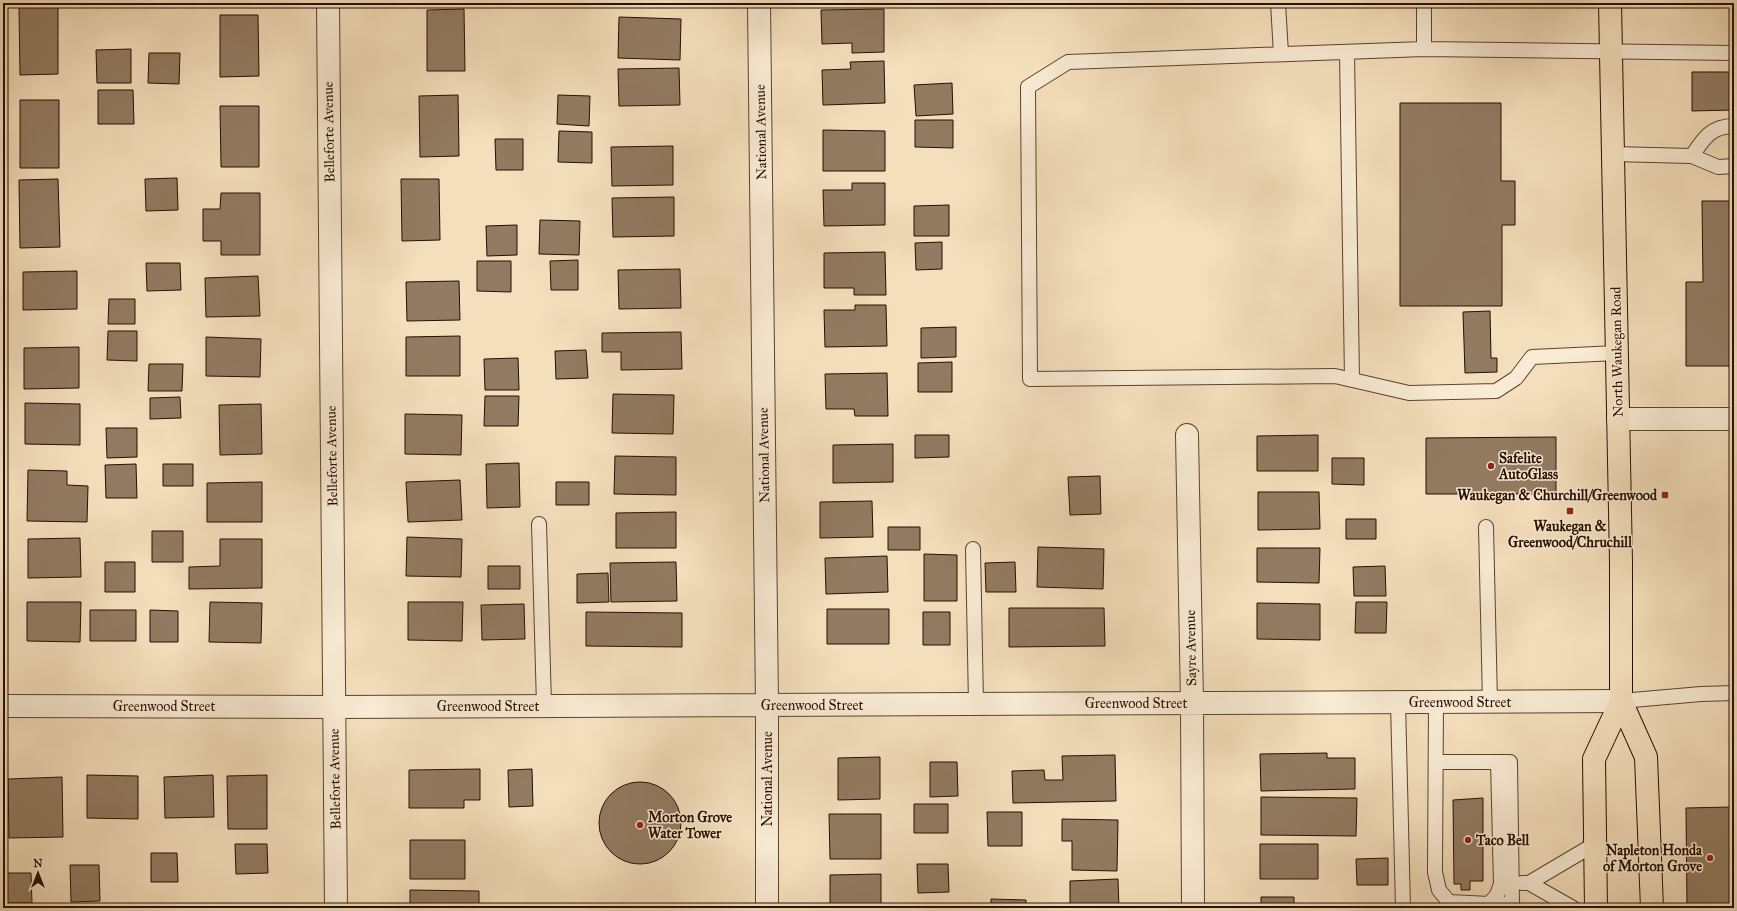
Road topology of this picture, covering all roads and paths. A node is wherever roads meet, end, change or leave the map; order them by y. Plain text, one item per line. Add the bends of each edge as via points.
1 (328, 3) edge
2 (759, 3) edge
3 (1278, 3) edge
4 (1424, 3) edge
5 (1610, 3) edge
6 (1424, 49) junction
7 (1348, 52) junction
8 (1611, 53) junction
9 (1734, 53) edge
10 (1281, 54) junction
11 (1734, 126) edge
12 (1613, 154) junction
13 (1692, 156) junction
14 (1734, 166) edge
15 (1616, 353) junction
16 (1352, 380) junction
17 (1618, 419) junction
18 (1734, 419) edge
19 (1187, 435) dead end
20 (539, 524) dead end
21 (1486, 527) dead end
22 (972, 549) dead end
23 (1734, 693) edge
24 (1621, 701) junction
25 (1398, 702) junction
26 (1436, 702) junction
27 (1490, 702) junction
28 (1192, 703) junction
29 (976, 704) junction
30 (767, 705) junction
31 (3, 706) edge
32 (544, 706) junction
33 (334, 707) junction
34 (1436, 762) junction
35 (1498, 762) junction
36 (1595, 844) junction
37 (1512, 883) junction
38 (1529, 883) junction
39 (1489, 904) junction
40 (336, 908) edge
41 (767, 908) edge
42 (1193, 908) edge
43 (1403, 908) edge
44 (1573, 908) edge
45 (1596, 908) edge
46 (1652, 908) edge

1 - 33 street, Belleforte Avenue
2 - 30 street, National Avenue
3 - 10 lane
4 - 6 lane
5 - 8 main road, North Waukegan Road
6 - 7 lane
6 - 8 lane
7 - 10 lane
7 - 16 lane
8 - 9 lane
8 - 12 main road, North Waukegan Road
10 - 16 lane via 1068,62 1028,87 1030,380 1336,376
11 - 13 lane via 1727,126 1705,135
12 - 13 lane
12 - 15 main road, North Waukegan Road
13 - 14 lane via 1718,167
15 - 16 lane via 1532,357 1516,378 1496,391 1409,393
15 - 17 main road, North Waukegan Road
17 - 18 street
17 - 24 main road, North Waukegan Road
19 - 28 street, Sayre Avenue
20 - 32 lane
21 - 27 lane
22 - 29 lane
23 - 24 lane
24 - 27 street, Greenwood Street
24 - 36 main road, North Waukegan Road via 1594,759
24 - 46 main road, North Waukegan Road via 1646,757
25 - 26 street, Greenwood Street
25 - 28 street, Greenwood Street
25 - 43 lane
26 - 27 street, Greenwood Street
26 - 34 lane
28 - 29 street, Greenwood Street
28 - 42 street, Sayre Avenue
29 - 30 street, Greenwood Street
30 - 32 street, Greenwood Street
30 - 41 street, National Avenue
31 - 33 street, Greenwood Street
32 - 33 street, Greenwood Street
33 - 40 street, Belleforte Avenue
34 - 35 lane
34 - 39 lane via 1435,872 1439,890 1449,902
35 - 37 lane via 1510,762
35 - 39 lane via 1501,884 1497,895
36 - 38 lane
36 - 45 main road, North Waukegan Road
37 - 38 lane
37 - 39 lane via 1512,904
38 - 44 lane

